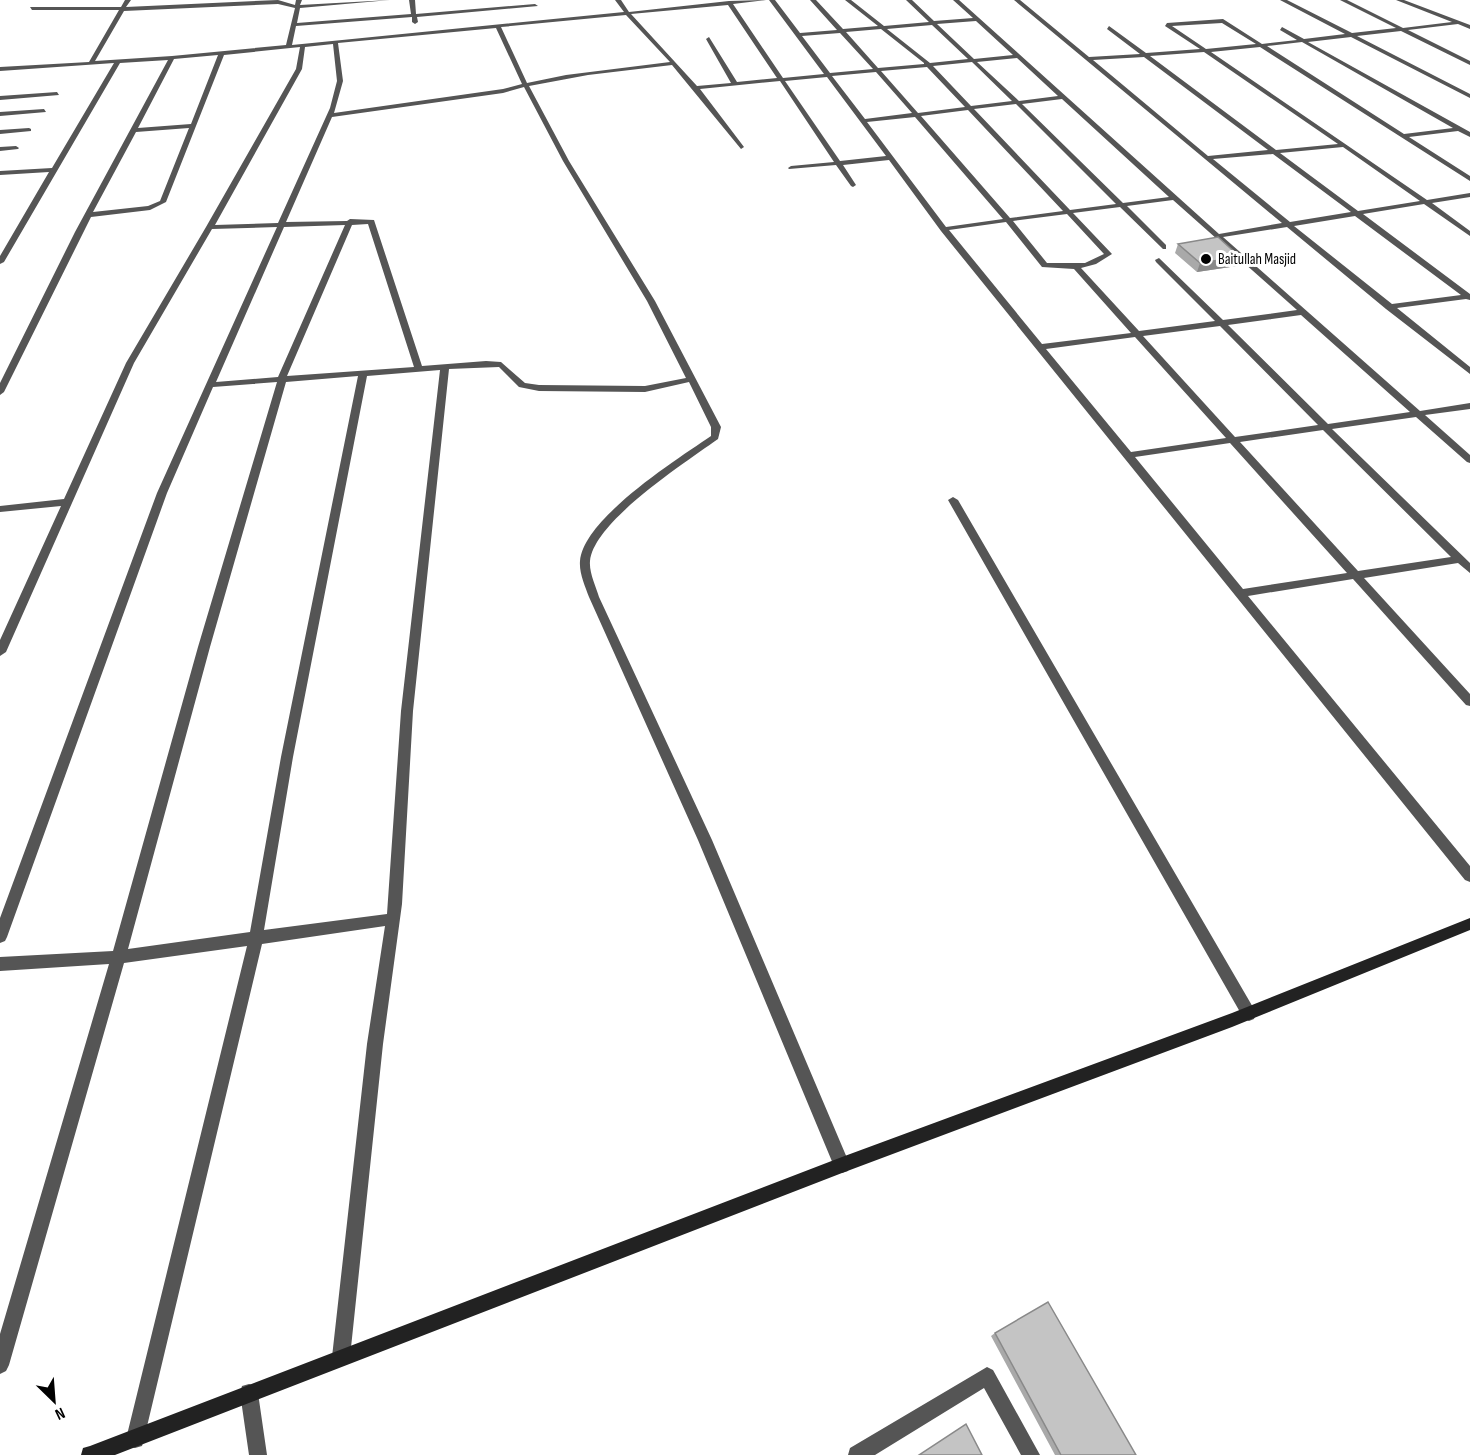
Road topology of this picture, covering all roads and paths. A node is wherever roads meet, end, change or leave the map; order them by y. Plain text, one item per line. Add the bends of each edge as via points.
1 (128, 0) edge
2 (177, 0) edge
3 (387, 0) edge
4 (412, 0) edge
5 (618, 0) edge
6 (763, 0) edge
7 (772, 0) edge
8 (813, 0) edge
9 (848, 0) edge
10 (909, 0) edge
11 (956, 0) edge
12 (1017, 0) edge
13 (1283, 0) edge
14 (1343, 0) edge
15 (1399, 0) edge
16 (374, 1) edge
17 (251, 2) edge
18 (205, 3) edge
19 (298, 3) edge
20 (534, 3) edge
21 (729, 3) junction
22 (175, 7) junction
23 (32, 8) dead end
24 (124, 9) junction
25 (455, 9) junction
26 (627, 13) junction
27 (414, 16) junction
28 (375, 19) junction
29 (977, 19) junction
30 (544, 21) junction
31 (1457, 22) junction
32 (933, 23) junction
33 (294, 25) junction
34 (497, 26) junction
35 (883, 27) junction
36 (1470, 27) edge
37 (1109, 28) dead end
38 (460, 29) junction
39 (1282, 29) dead end
40 (1402, 29) junction
41 (841, 31) junction
42 (417, 33) junction
43 (799, 35) junction
44 (1351, 35) junction
45 (377, 38) junction
46 (709, 39) dead end
47 (1303, 41) junction
48 (335, 42) junction
49 (303, 45) junction
50 (1262, 45) junction
51 (290, 46) junction
52 (1205, 51) junction
53 (222, 53) junction
54 (1146, 55) junction
55 (1019, 56) junction
56 (172, 58) junction
57 (1088, 59) junction
58 (118, 61) junction
59 (973, 61) junction
60 (91, 63) junction
61 (673, 63) junction
62 (1470, 63) edge
63 (929, 65) junction
64 (0, 69) edge
65 (877, 70) junction
66 (828, 74) junction
67 (783, 80) junction
68 (525, 84) junction
69 (735, 84) junction
70 (695, 88) junction
71 (57, 94) dead end
72 (1470, 96) edge
73 (1063, 97) junction
74 (0, 98) edge
75 (1017, 102) junction
76 (970, 108) junction
77 (44, 111) dead end
78 (0, 114) edge
79 (917, 114) junction
80 (330, 115) junction
81 (863, 121) junction
82 (193, 126) junction
83 (1470, 127) edge
84 (1460, 129) junction
85 (29, 130) dead end
86 (134, 130) junction
87 (0, 132) edge
88 (1470, 135) edge
89 (1403, 136) junction
90 (1343, 145) junction
91 (741, 147) dead end
92 (16, 148) dead end
93 (0, 149) edge
94 (1275, 151) junction
95 (890, 158) junction
96 (1207, 158) junction
97 (838, 163) junction
98 (791, 168) dead end
99 (54, 170) junction
100 (0, 173) edge
101 (1470, 179) edge
102 (853, 185) dead end
103 (1470, 195) edge
104 (1174, 198) junction
105 (1426, 202) junction
106 (1121, 205) junction
107 (1068, 212) junction
108 (1358, 213) junction
109 (88, 215) junction
110 (1008, 220) junction
111 (350, 221) junction
112 (279, 225) junction
113 (1287, 225) junction
114 (210, 227) junction
115 (944, 229) junction
116 (1470, 234) edge
117 (1217, 236) junction
118 (1163, 247) dead end
119 (1159, 260) dead end
120 (0, 262) edge
121 (1077, 268) junction
122 (1469, 297) edge
123 (1389, 307) junction
124 (1303, 312) junction
125 (1221, 323) junction
126 (1137, 334) junction
127 (1041, 347) junction
128 (445, 368) junction
129 (419, 370) junction
130 (1470, 371) edge
131 (363, 374) junction
132 (282, 379) junction
133 (692, 379) junction
134 (209, 385) junction
135 (0, 392) edge
136 (1470, 406) edge
137 (1418, 414) junction
138 (1326, 427) junction
139 (1233, 440) junction
140 (1130, 455) junction
141 (1470, 460) edge
142 (953, 500) dead end
143 (68, 502) junction
144 (0, 509) edge
145 (1460, 559) junction
146 (1470, 569) edge
147 (1355, 575) junction
148 (1242, 593) junction
149 (0, 652) edge
150 (1470, 702) edge
151 (1470, 876) edge
152 (393, 919) junction
153 (1470, 924) edge
154 (0, 937) edge
155 (256, 939) junction
156 (119, 957) junction
157 (0, 964) edge
158 (1249, 1014) junction
159 (842, 1165) junction
160 (341, 1357) junction
161 (0, 1365) edge
162 (249, 1393) junction
163 (135, 1439) junction
164 (90, 1455) edge
165 (258, 1455) edge
166 (857, 1455) edge
167 (1031, 1455) edge

1 - 24 street
2 - 22 street
3 - 16 street
4 - 27 street
5 - 26 street
6 - 21 street
7 - 43 street
8 - 41 street
9 - 35 street
10 - 32 street
11 - 29 street
12 - 57 street
13 - 44 street
14 - 40 street
15 - 31 street
16 - 19 street
16 - 28 street
17 - 18 street
17 - 19 street
18 - 22 street
19 - 33 street
20 - 25 street
20 - 30 street
21 - 26 street
21 - 67 street
22 - 24 street
23 - 24 street
24 - 60 street
25 - 27 street
25 - 38 street
26 - 30 street
26 - 61 street
27 - 28 street
27 - 42 street
28 - 33 street
28 - 45 street
29 - 32 street
29 - 55 street
30 - 34 street
31 - 36 street
31 - 40 street
32 - 35 street
32 - 59 street
33 - 51 street
34 - 38 street
34 - 68 street
35 - 41 street
35 - 63 street
37 - 54 street
38 - 42 street
39 - 47 street
40 - 44 street
40 - 62 street
41 - 43 street
41 - 65 street
42 - 45 street
43 - 66 street
44 - 47 street
44 - 72 street
45 - 48 street
46 - 69 street
47 - 50 street
47 - 84 street
48 - 49 street
48 - 80 street via 340,81
49 - 51 street
49 - 114 street via 299,69
50 - 52 street
50 - 52 street via 1223,21 1167,25
50 - 89 street
51 - 53 street
52 - 54 street
52 - 90 street
53 - 56 street
53 - 82 street
54 - 57 street
54 - 94 street
55 - 59 street
55 - 73 street
56 - 58 street
56 - 86 street
57 - 96 street
58 - 60 street
58 - 99 street
59 - 63 street
59 - 75 street
60 - 64 street
61 - 68 street
61 - 70 street
63 - 65 street
63 - 76 street
65 - 66 street
65 - 79 street
66 - 67 street
66 - 81 street
67 - 69 street
67 - 97 street
68 - 80 street via 503,91
68 - 133 street
69 - 70 street
70 - 91 street
71 - 74 street
73 - 75 street
73 - 104 street
75 - 76 street
75 - 106 street
76 - 79 street
76 - 107 street
77 - 78 street
79 - 81 street
79 - 110 street
80 - 112 street
81 - 95 street
82 - 86 street
82 - 109 street via 163,202 150,208
83 - 84 street
84 - 88 street
84 - 89 street
85 - 87 street
86 - 109 street
89 - 101 street
90 - 94 street
90 - 105 street
92 - 93 street
94 - 96 street
94 - 108 street
95 - 97 street
95 - 115 street
96 - 113 street
97 - 98 street
97 - 102 street
99 - 100 street
99 - 120 street
103 - 105 street
104 - 106 street
104 - 117 street
105 - 108 street
105 - 116 street
106 - 107 street
106 - 118 street
107 - 110 street
107 - 121 street via 1108,254
108 - 113 street
108 - 122 street
109 - 135 street
110 - 115 street
110 - 121 street via 1045,265
111 - 112 street
111 - 129 street via 371,222
111 - 132 street
112 - 114 street
112 - 134 street
113 - 117 street
113 - 123 street
114 - 143 street via 130,363
115 - 127 street
117 - 124 street
119 - 125 street
121 - 126 street
122 - 123 street
123 - 130 street
124 - 125 street
124 - 137 street
125 - 126 street
125 - 138 street
126 - 127 street
126 - 139 street
127 - 140 street
128 - 129 street
128 - 133 street via 501,365 522,385 539,388 645,389
128 - 152 street via 407,711
129 - 131 street
131 - 132 street
131 - 155 street via 287,757
132 - 134 street
132 - 156 street
133 - 159 street via 716,427 715,437 659,475 598,531 584,560 594,597 705,840
134 - 154 street via 162,493
136 - 137 street
137 - 138 street
137 - 141 street
138 - 139 street
138 - 145 street
139 - 140 street
139 - 147 street
140 - 148 street
142 - 158 street
143 - 144 street
143 - 149 street
145 - 146 street
145 - 147 street
147 - 148 street
147 - 150 street
148 - 151 street
152 - 155 street
152 - 160 street via 375,1044
153 - 158 main road
155 - 156 street
155 - 163 street
156 - 157 street
156 - 161 street
158 - 159 main road
159 - 160 main road
160 - 162 main road
162 - 163 main road
162 - 165 street
163 - 164 main road
166 - 167 street via 987,1376

